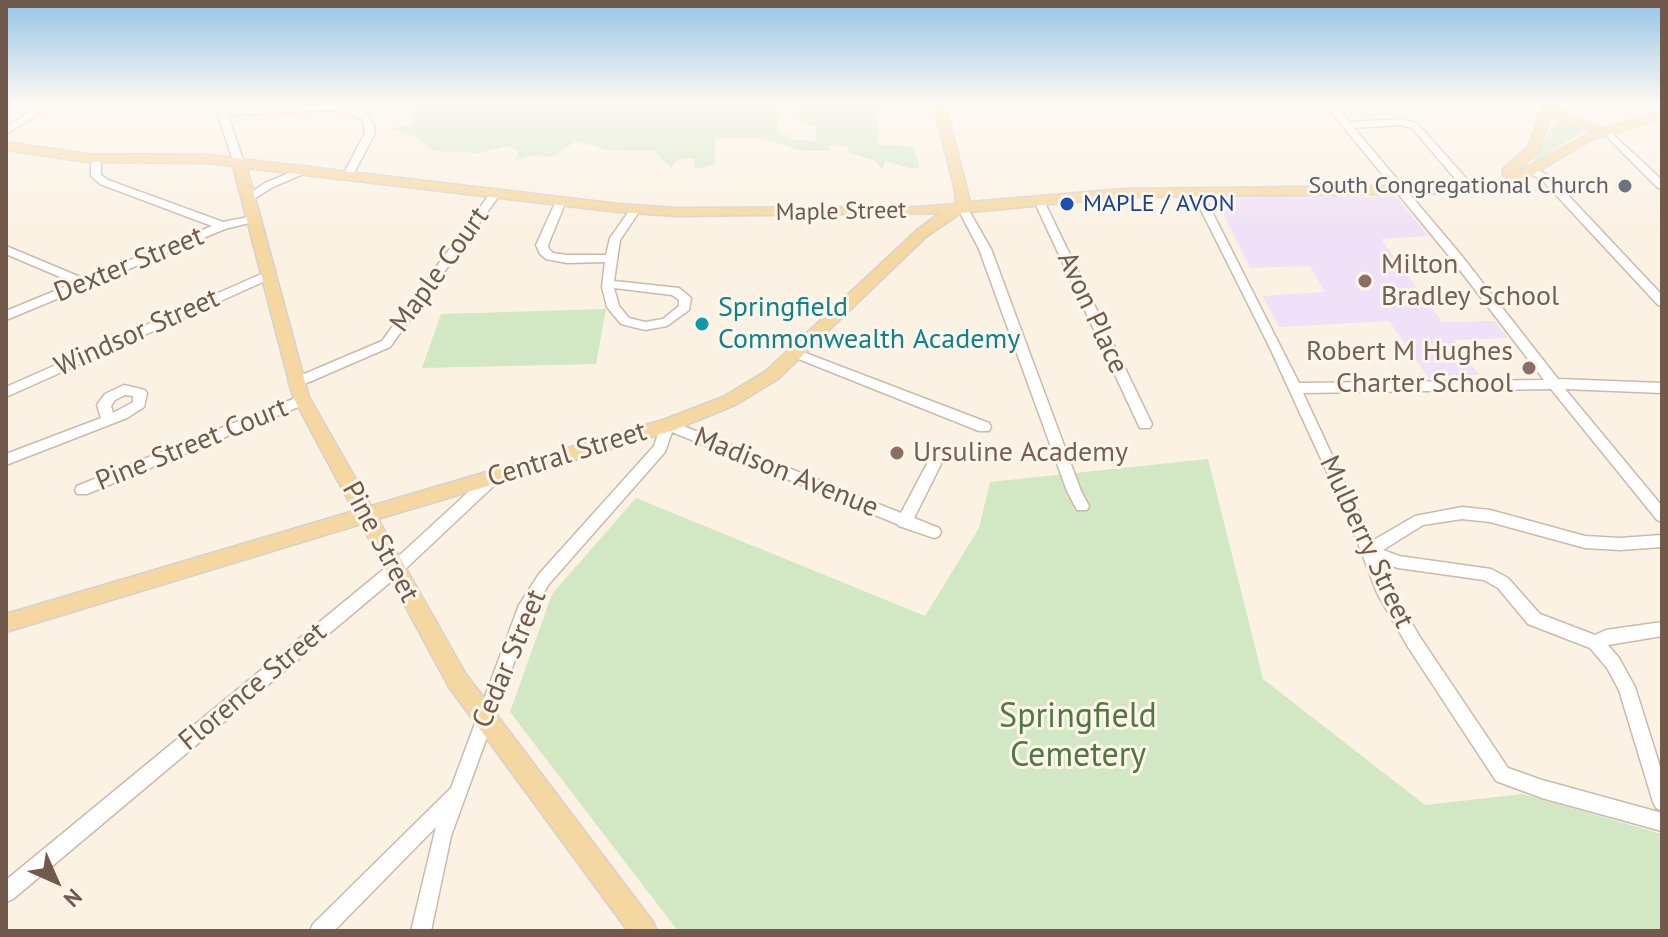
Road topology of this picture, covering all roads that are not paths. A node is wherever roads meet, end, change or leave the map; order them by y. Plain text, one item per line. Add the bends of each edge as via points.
1 (233, 147) edge
2 (363, 147) edge
3 (950, 147) edge
4 (1365, 147) edge
5 (1433, 147) edge
6 (1534, 147) edge
7 (1568, 147) edge
8 (1621, 147) edge
9 (8, 148) edge
10 (96, 158) junction
11 (239, 163) junction
12 (306, 169) junction
13 (1532, 170) junction
14 (348, 175) junction
15 (1662, 186) edge
16 (1468, 187) junction
17 (1399, 189) junction
18 (1197, 192) junction
19 (496, 193) junction
20 (248, 198) junction
21 (561, 201) junction
22 (1039, 201) junction
23 (636, 209) junction
24 (963, 209) junction
25 (253, 219) junction
26 (222, 226) junction
27 (6, 250) edge
28 (22, 257) junction
29 (612, 258) junction
30 (6, 264) edge
31 (268, 275) junction
32 (84, 283) junction
33 (608, 284) junction
34 (1662, 302) edge
35 (6, 316) edge
36 (795, 353) junction
37 (295, 383) junction
38 (1556, 384) junction
39 (1294, 388) junction
40 (1662, 388) edge
41 (6, 392) edge
42 (303, 400) junction
43 (108, 420) dead end
44 (1145, 424) dead end
45 (668, 425) junction
46 (984, 427) dead end
47 (6, 460) edge
48 (934, 464) dead end
49 (495, 476) junction
50 (82, 490) dead end
51 (1082, 506) dead end
52 (365, 516) junction
53 (1662, 516) edge
54 (904, 522) junction
55 (934, 532) dead end
56 (1662, 541) edge
57 (1369, 551) junction
58 (395, 569) junction
59 (6, 623) edge
60 (1662, 629) edge
61 (1596, 643) junction
62 (483, 718) junction
63 (457, 793) junction
64 (1662, 802) edge
65 (1662, 822) edge
66 (6, 892) edge
67 (320, 931) edge
68 (421, 931) edge
69 (644, 931) edge

1 - 11 street, Pine Street
2 - 14 street
3 - 24 main road
4 - 17 street
5 - 16 street
6 - 16 main road via 1499,176
7 - 13 main road, Maple Street
8 - 15 street
9 - 10 main road, Maple Street
10 - 11 main road, Maple Street via 182,157
10 - 26 street via 101,181
11 - 12 main road, Maple Street
11 - 20 main road, Pine Street
12 - 14 main road, Maple Street
12 - 20 street
13 - 16 main road, Maple Street via 1493,188
13 - 34 street via 1547,179
14 - 19 main road, Maple Street
16 - 17 main road, Maple Street
17 - 18 main road, Maple Street
17 - 38 street
18 - 22 main road, Maple Street
18 - 39 street, Mulberry Street
19 - 21 main road, Maple Street
19 - 37 street, Maple Court via 386,344
20 - 25 main road, Pine Street
21 - 23 main road, Maple Street
21 - 29 street via 542,245 550,256
22 - 24 main road, Maple Street
22 - 44 street, Avon Place
23 - 24 main road, Maple Street
23 - 29 street via 616,235
24 - 36 main road, Central Street via 922,233
24 - 51 street via 985,249
25 - 26 street, Dexter Street
25 - 31 main road, Pine Street
26 - 32 street, Dexter Street
27 - 28 street
28 - 30 street
28 - 32 street
29 - 33 street
31 - 37 main road, Pine Street
31 - 41 street, Windsor Street
32 - 35 street, Dexter Street
33 - 33 street via 615,311 634,325 667,322 686,305 675,291
36 - 45 main road, Central Street via 749,391
36 - 46 street
37 - 42 main road, Pine Street
38 - 39 street
38 - 40 street
38 - 53 street
39 - 57 street, Mulberry Street
42 - 50 street, Pine Street Court
42 - 52 main road, Pine Street
43 - 47 street
45 - 49 main road, Central Street
45 - 54 street, Madison Avenue
45 - 62 street, Cedar Street via 660,448 532,596
48 - 54 street, Madison Avenue
49 - 52 main road, Central Street
49 - 58 street, Florence Street
52 - 58 main road, Pine Street
52 - 59 main road, Central Street
54 - 55 street, Madison Avenue
56 - 57 street via 1585,542 1462,513 1420,520
57 - 61 street via 1398,562 1486,574 1503,583 1534,619
57 - 65 street, Mulberry Street via 1398,617 1502,775
58 - 62 main road, Pine Street
58 - 66 street, Florence Street
60 - 61 street
61 - 64 street via 1627,687
62 - 63 street, Cedar Street
62 - 69 main road, Pine Street
63 - 67 street
63 - 68 street, Cedar Street

